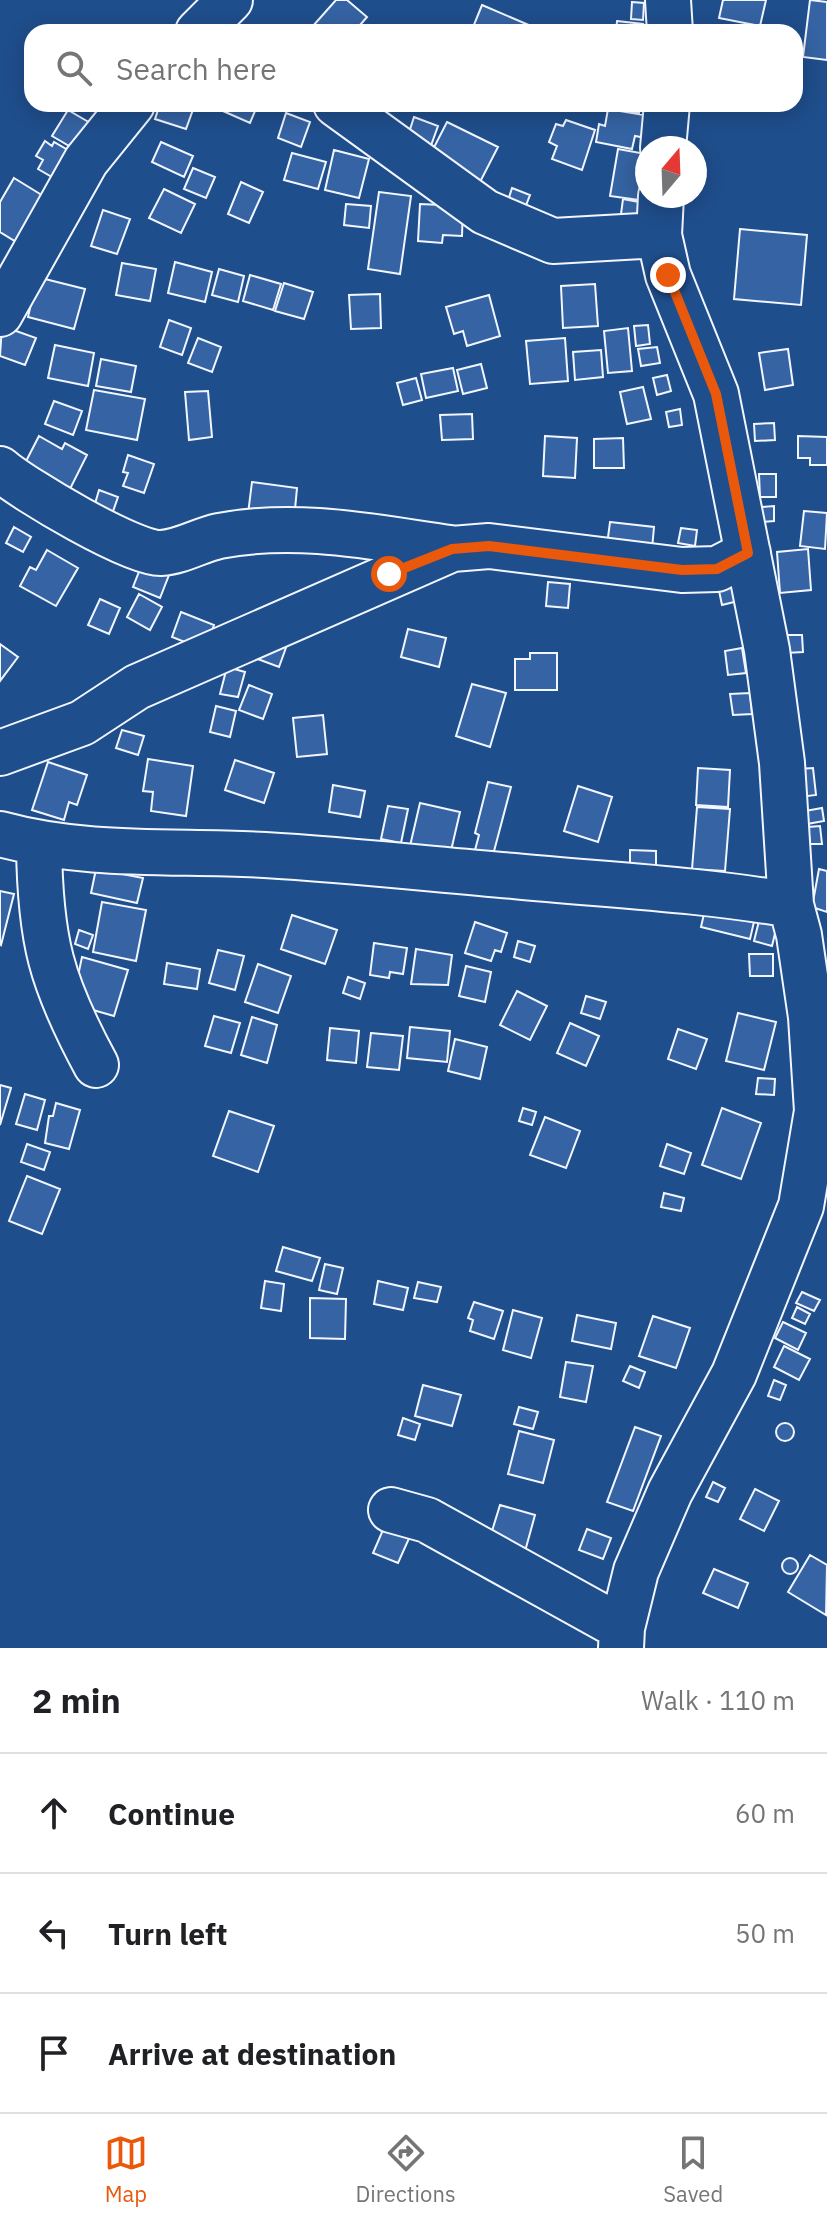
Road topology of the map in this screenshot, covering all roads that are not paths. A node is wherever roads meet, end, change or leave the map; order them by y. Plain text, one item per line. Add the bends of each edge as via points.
1 (668, 0) edge
2 (670, 24) edge
3 (126, 112) edge
4 (347, 112) edge
5 (666, 112) edge
6 (664, 136) edge
7 (660, 216) edge
8 (0, 314) edge
9 (0, 469) edge
10 (452, 549) junction
11 (748, 553) junction
12 (0, 753) edge
13 (20, 840) edge
14 (806, 927) edge
15 (96, 1065) dead end
16 (391, 1510) dead end
17 (621, 1638) edge

1 - 2 street
3 - 8 street via 86,161
4 - 7 street via 485,212 553,241
5 - 6 street
7 - 11 street via 668,275 716,394
9 - 10 street via 87,525 159,554 220,536 315,528
10 - 11 street via 489,546 682,570 717,569
10 - 12 street via 137,687 82,723
11 - 14 street
13 - 14 street via 134,853 196,851 415,865 722,893
13 - 15 street via 40,904 54,979
14 - 17 street via 817,1111 801,1206 734,1374 670,1492 642,1557
16 - 17 street via 427,1520

